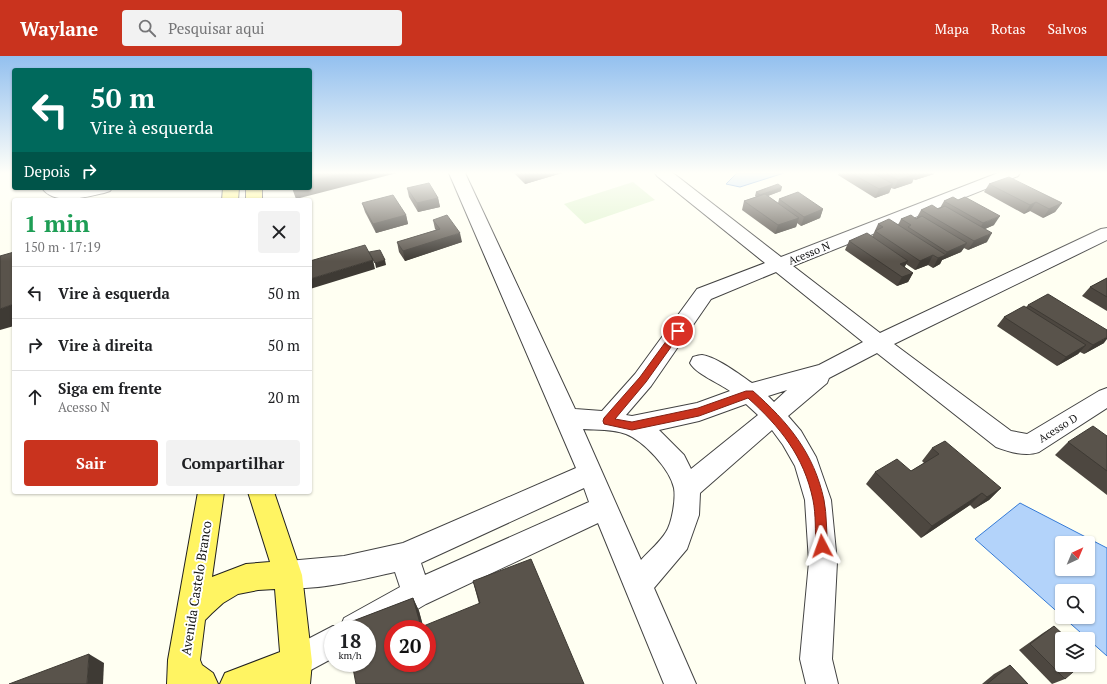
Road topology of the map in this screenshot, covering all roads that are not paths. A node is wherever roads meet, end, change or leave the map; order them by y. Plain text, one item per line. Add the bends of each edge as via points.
1 (470, 202) edge
2 (700, 202) edge
3 (938, 202) edge
4 (1107, 233) edge
5 (779, 265) junction
6 (878, 343) junction
7 (701, 363) dead end
8 (826, 371) junction
9 (749, 393) junction
10 (1107, 397) edge
11 (773, 415) junction
12 (567, 418) junction
13 (607, 421) junction
14 (632, 426) junction
15 (589, 474) junction
16 (687, 488) junction
17 (210, 494) edge
18 (262, 494) edge
19 (604, 508) junction
20 (405, 556) junction
21 (288, 575) junction
22 (638, 585) junction
23 (416, 594) junction
24 (192, 614) junction
25 (371, 620) edge
26 (324, 649) edge
27 (295, 673) edge
28 (190, 676) edge
29 (236, 684) edge
30 (680, 684) edge
31 (822, 684) edge

1 - 12 street
2 - 5 street
3 - 5 street, Acesso N
4 - 6 street
5 - 6 street
5 - 13 street, Acesso N via 704,294 643,380
6 - 8 street
6 - 10 street, Acesso D via 1005,440 1030,445
7 - 9 street
8 - 9 street
8 - 11 street
9 - 11 street
9 - 14 street via 699,412
11 - 16 street
11 - 31 street via 792,438 807,464 818,500 823,562 816,659
12 - 13 street
12 - 15 street
13 - 14 street
14 - 16 street via 652,438 675,462
15 - 19 street
15 - 20 street
16 - 22 street via 686,516 678,540
17 - 24 main road, Avenida Castelo Branco
18 - 21 main road
19 - 22 street
19 - 23 street
20 - 21 street via 344,570
20 - 23 street
21 - 24 main road via 235,580 208,596
21 - 27 main road
22 - 30 street
23 - 25 street
24 - 28 main road, Avenida Castelo Branco
26 - 27 street
27 - 29 main road

